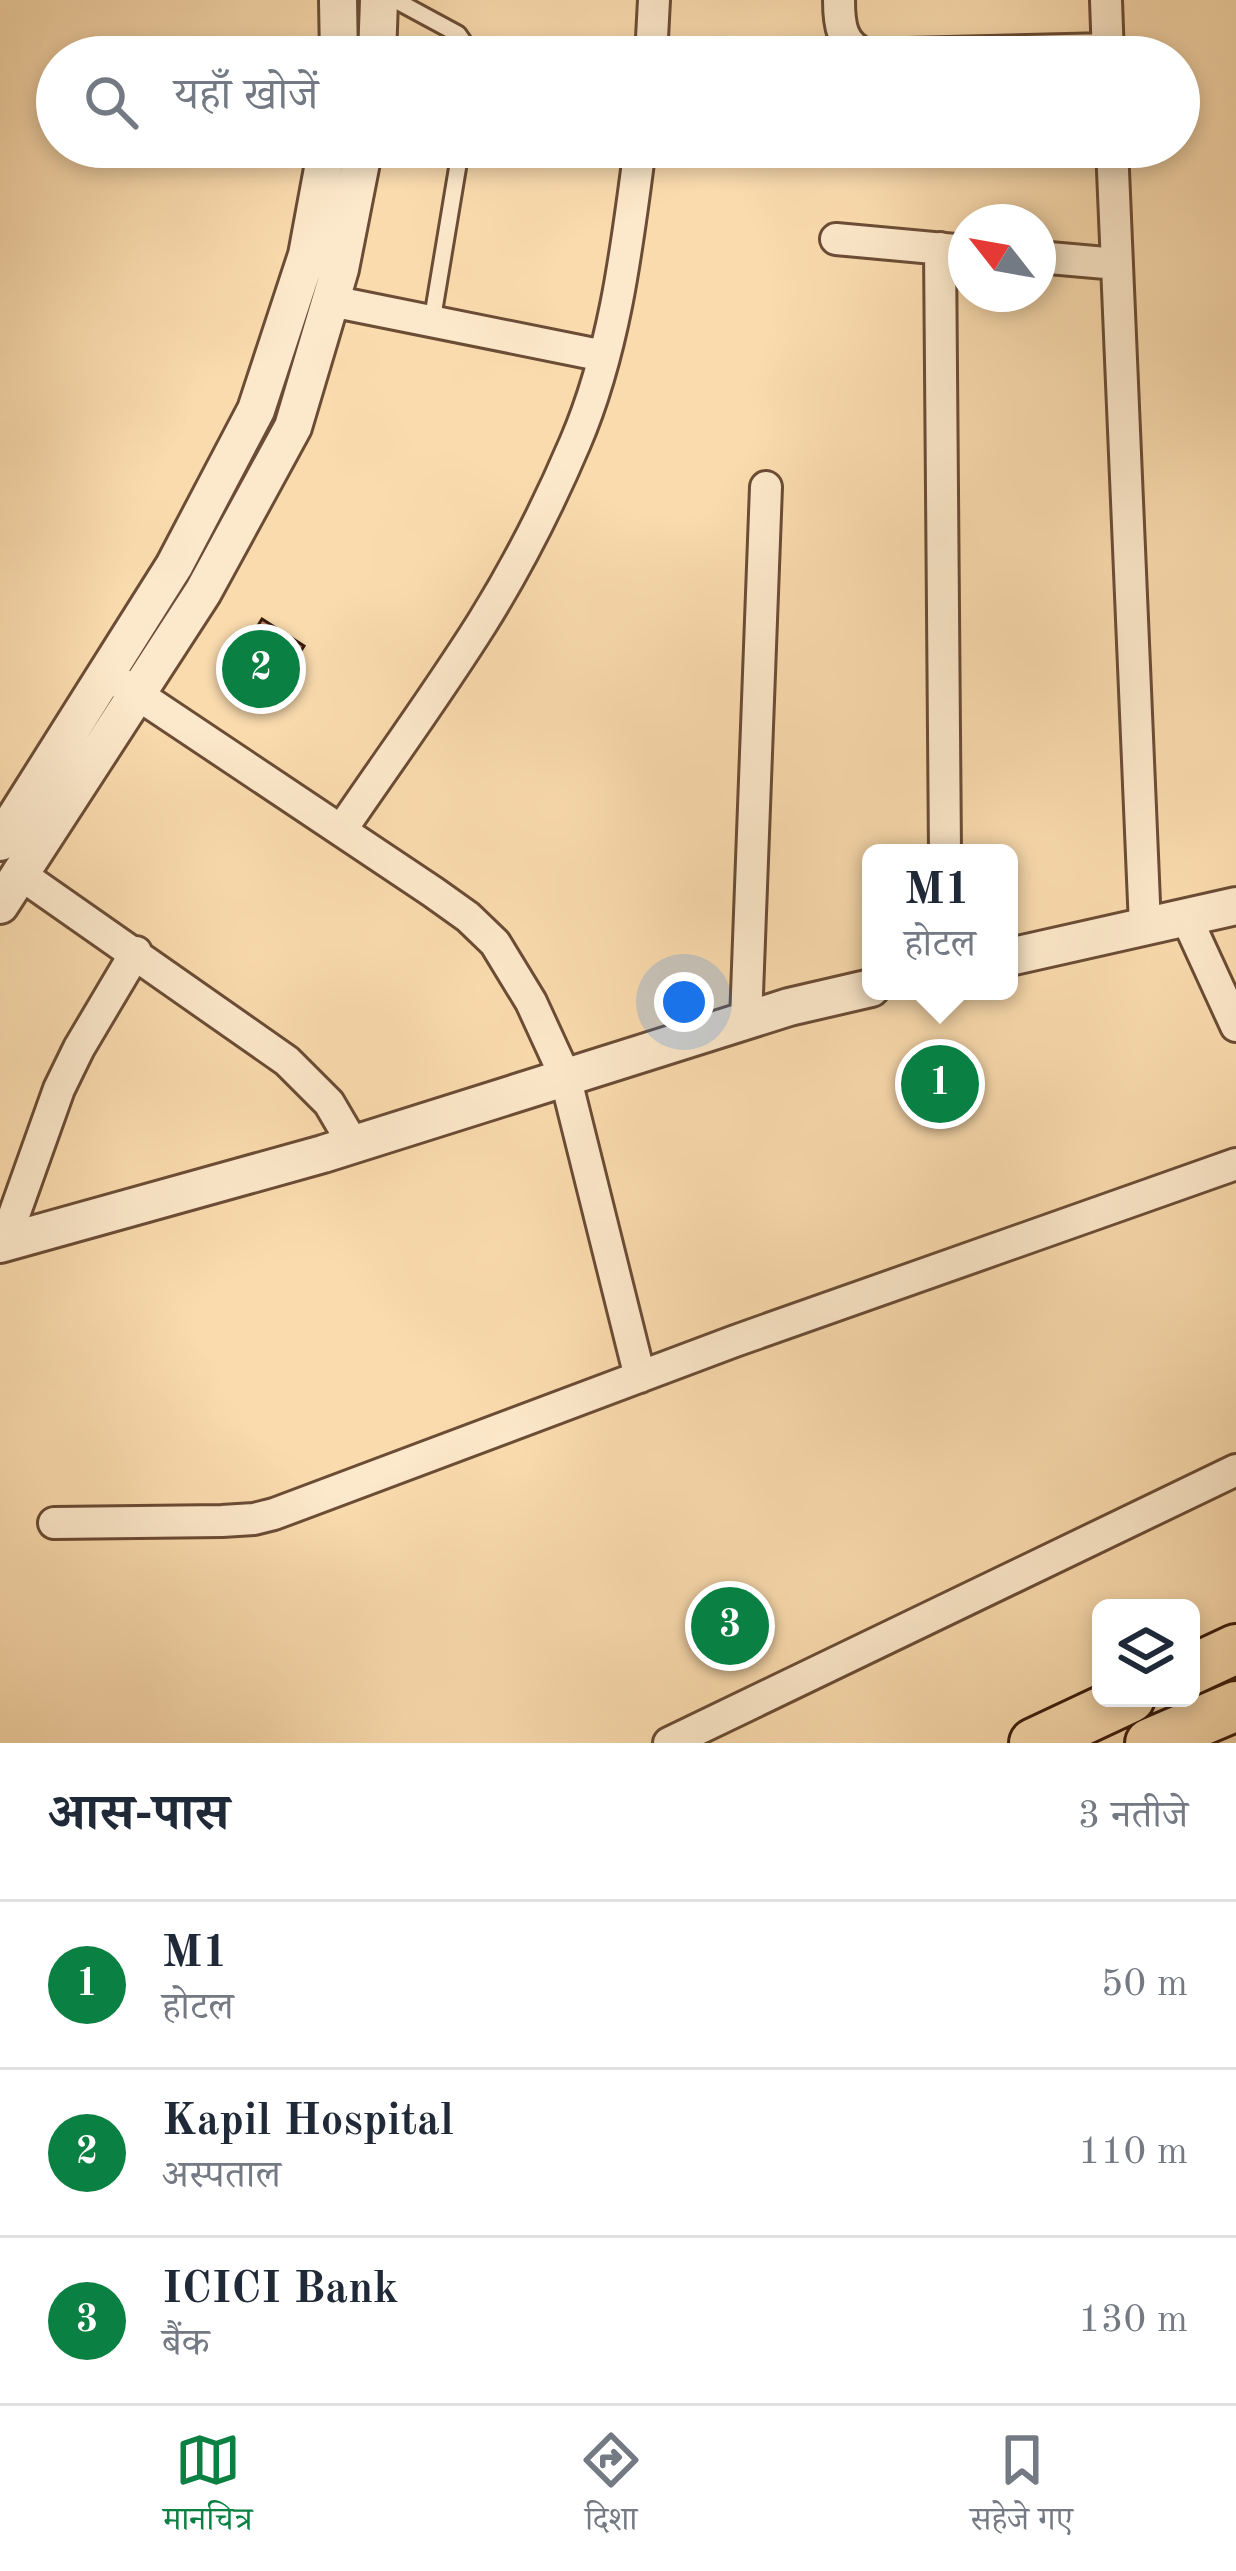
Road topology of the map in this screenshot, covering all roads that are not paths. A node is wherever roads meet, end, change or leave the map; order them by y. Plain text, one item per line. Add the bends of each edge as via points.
1 (338, 0) edge
2 (379, 0) edge
3 (395, 0) edge
4 (654, 0) edge
5 (839, 0) edge
6 (1106, 0) edge
7 (339, 36) edge
8 (378, 36) edge
9 (459, 36) edge
10 (652, 36) edge
11 (844, 36) edge
12 (1107, 36) edge
13 (323, 168) edge
14 (360, 168) edge
15 (458, 168) edge
16 (637, 168) edge
17 (1113, 168) edge
18 (836, 238) dead end
19 (948, 249) edge
20 (1056, 259) edge
21 (1117, 264) junction
22 (331, 301) junction
23 (952, 312) edge
24 (432, 321) junction
25 (604, 356) junction
26 (766, 487) dead end
27 (121, 684) junction
28 (342, 829) junction
29 (0, 842) edge
30 (945, 844) edge
31 (20, 874) junction
32 (0, 905) edge
33 (1236, 906) edge
34 (1186, 917) junction
35 (1145, 926) junction
36 (136, 952) junction
37 (1018, 955) edge
38 (862, 990) edge
39 (746, 1020) junction
40 (1236, 1026) edge
41 (565, 1076) junction
42 (353, 1144) junction
43 (1236, 1164) edge
44 (2, 1244) edge
45 (640, 1377) junction
46 (1236, 1470) edge
47 (54, 1523) dead end
48 (1236, 1649) edge
49 (1200, 1666) edge
50 (1236, 1706) edge
51 (1111, 1707) edge
52 (669, 1743) edge
53 (1034, 1743) edge
54 (1150, 1743) edge

1 - 7 street
2 - 8 street
3 - 9 lane
4 - 10 street
5 - 11 street
6 - 12 street
13 - 27 street via 307,255 256,410
14 - 22 street
15 - 24 lane
16 - 25 street
17 - 21 street
18 - 19 street
20 - 21 street
21 - 35 street
22 - 24 street
22 - 27 street via 292,427 202,592
23 - 30 street
24 - 25 street
25 - 28 street via 576,441 483,622
26 - 39 street
27 - 28 street
27 - 29 street
27 - 31 street
28 - 41 street via 468,916 495,944
31 - 32 street
31 - 36 street
33 - 34 street
34 - 35 street
34 - 40 street
35 - 37 street
36 - 42 street via 287,1061 329,1103
36 - 44 street via 59,1089
38 - 39 street
39 - 41 street
41 - 42 street
41 - 45 street
42 - 44 street
43 - 45 street
45 - 47 street via 254,1519
46 - 52 street
48 - 49 highway
50 - 54 highway
51 - 53 highway

